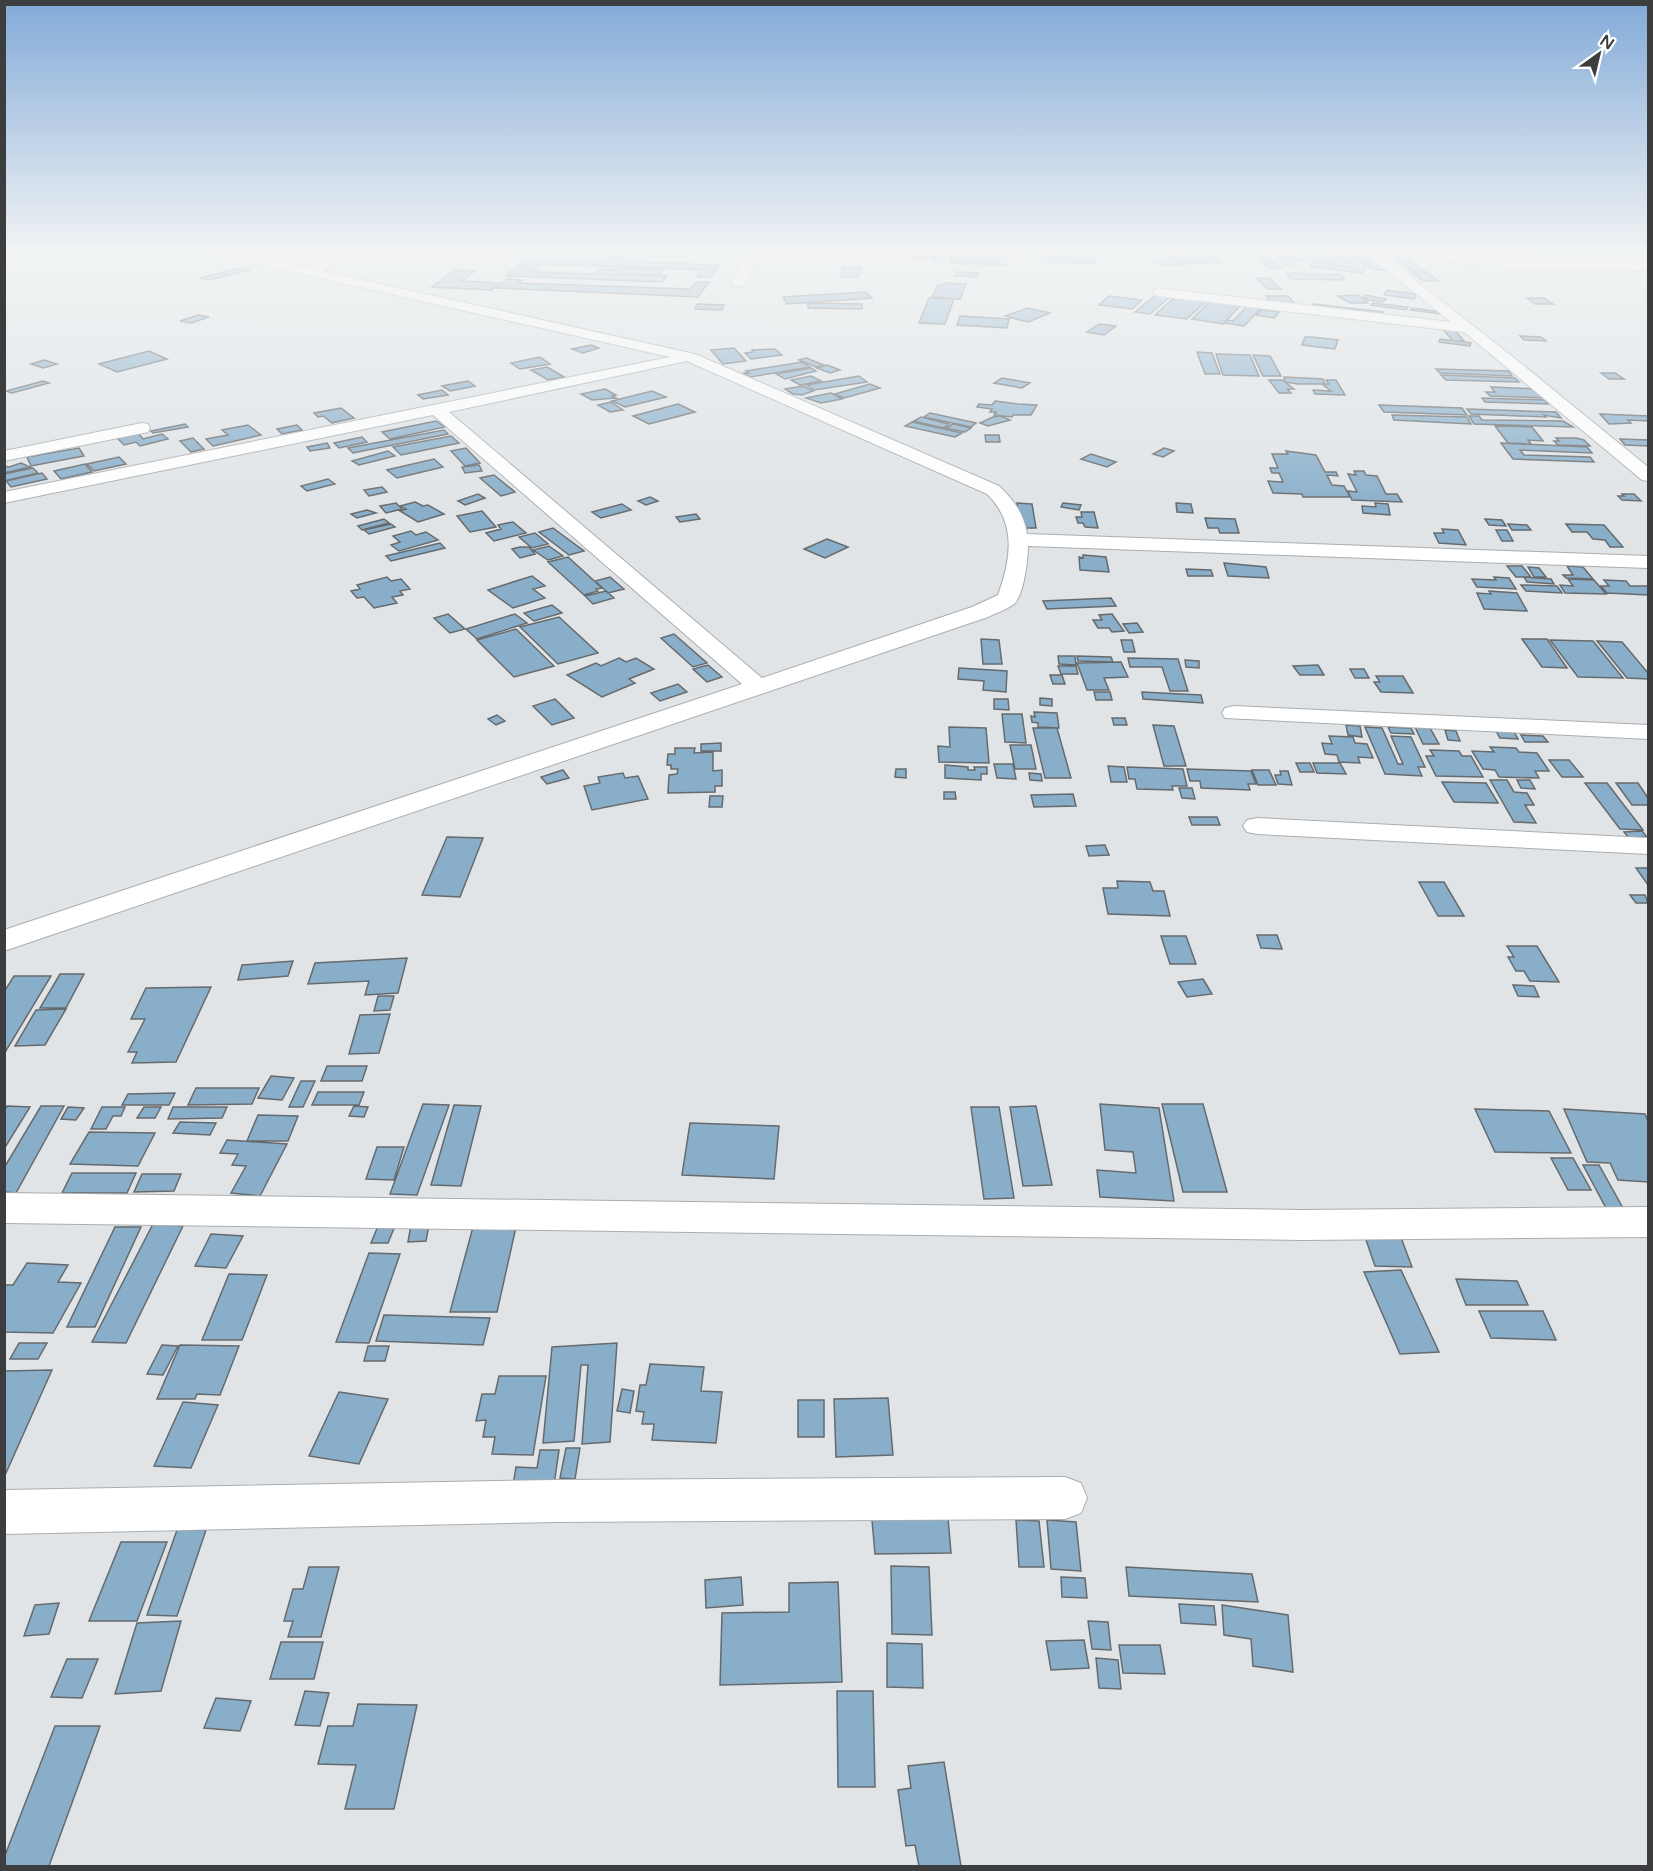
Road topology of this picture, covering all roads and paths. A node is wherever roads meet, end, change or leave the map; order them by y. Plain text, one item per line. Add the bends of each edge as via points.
1 (598, 336) edge
2 (1477, 336) edge
3 (690, 357) junction
4 (437, 410) junction
5 (141, 428) dead end
6 (4, 456) edge
7 (1648, 476) edge
8 (4, 498) edge
9 (1020, 540) junction
10 (1648, 562) edge
11 (759, 687) junction
12 (1234, 713) dead end
13 (1648, 732) edge
14 (1257, 826) dead end
15 (1648, 846) edge
16 (7, 942) edge
17 (4, 1208) edge
18 (1648, 1222) edge
19 (1065, 1498) dead end
20 (4, 1512) edge

1 - 3 street
2 - 7 street
3 - 4 street
3 - 9 street via 993,490 1012,510
4 - 8 street
4 - 11 street
5 - 6 street
9 - 10 street
9 - 11 street via 1007,599 980,612
11 - 16 street
12 - 13 street
14 - 15 street
17 - 18 street via 1302,1224
19 - 20 street via 555,1500

